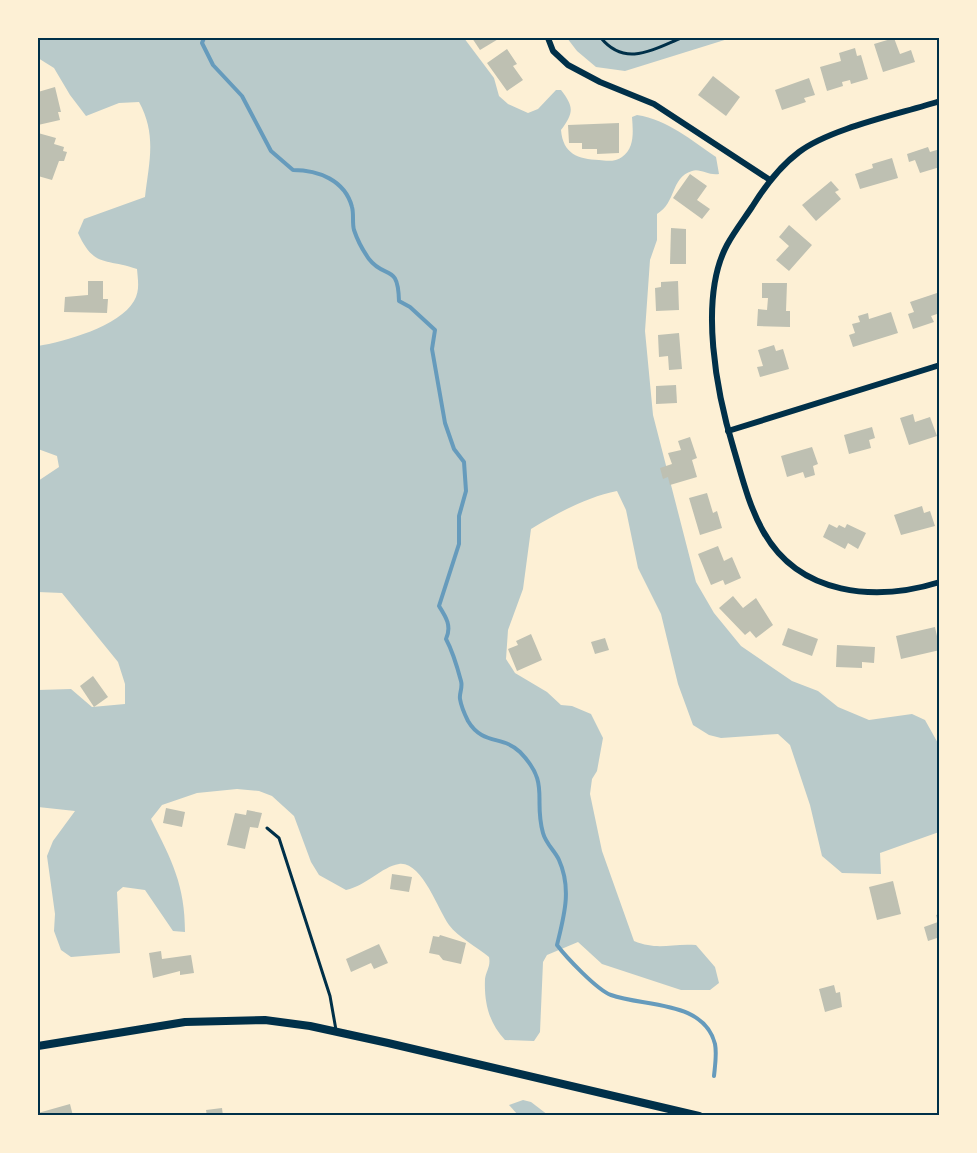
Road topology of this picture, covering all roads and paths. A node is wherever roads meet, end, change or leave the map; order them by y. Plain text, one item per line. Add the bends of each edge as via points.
1 (548, 38) edge
2 (601, 38) edge
3 (681, 38) edge
4 (939, 101) edge
5 (770, 180) junction
6 (939, 365) edge
7 (728, 431) junction
8 (939, 582) edge
9 (267, 828) dead end
10 (336, 1032) junction
11 (38, 1046) edge
12 (699, 1116) edge

1 - 5 street via 553,51 568,65 654,104
2 - 3 lane via 622,55 651,51
4 - 5 street via 809,145
5 - 7 street via 726,246 715,288 714,356
6 - 7 street
7 - 8 street via 763,531 793,567 837,588 862,593 907,591
9 - 10 lane via 279,838 330,996
10 - 11 street via 265,1020 212,1020
10 - 12 street

